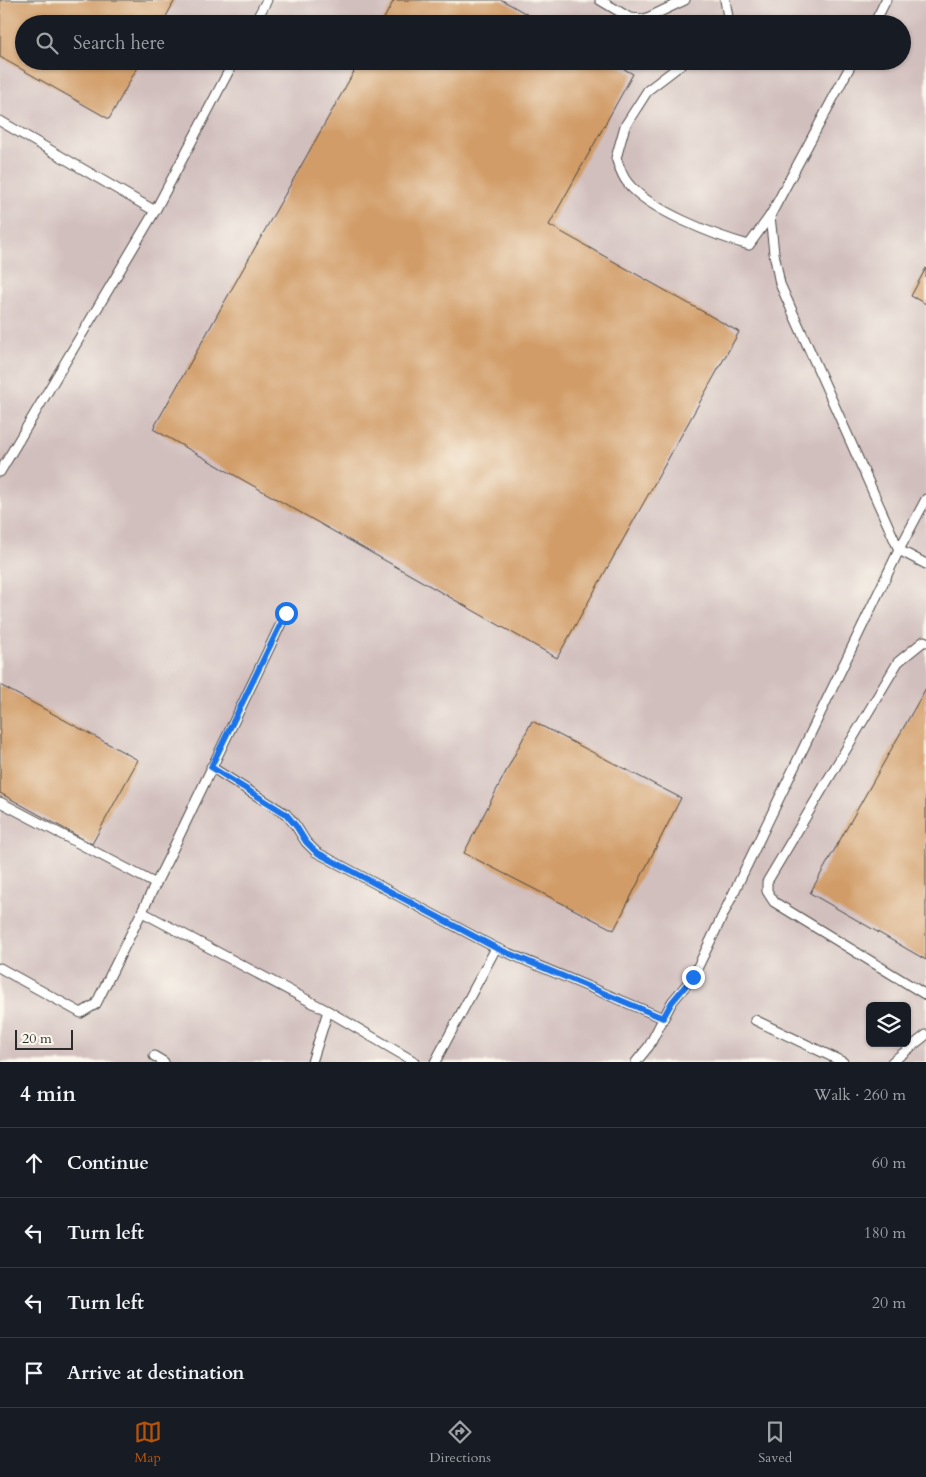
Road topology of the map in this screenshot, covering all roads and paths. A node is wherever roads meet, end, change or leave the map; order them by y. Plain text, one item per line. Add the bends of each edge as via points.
1 (267, 0) edge
2 (600, 0) edge
3 (685, 0) edge
4 (725, 0) edge
5 (886, 0) edge
6 (259, 15) edge
7 (625, 15) edge
8 (653, 15) edge
9 (728, 15) edge
10 (878, 15) edge
11 (229, 70) edge
12 (674, 70) edge
13 (848, 70) edge
14 (0, 121) edge
15 (155, 210) junction
16 (770, 216) junction
17 (1, 470) edge
18 (926, 499) edge
19 (899, 550) junction
20 (926, 564) edge
21 (286, 613) dead end
22 (926, 642) edge
23 (211, 767) junction
24 (0, 802) edge
25 (156, 884) junction
26 (142, 912) junction
27 (496, 948) junction
28 (0, 968) edge
29 (926, 996) edge
30 (328, 1011) junction
31 (663, 1018) junction
32 (755, 1020) dead end
33 (926, 1035) edge
34 (154, 1056) dead end
35 (164, 1062) edge
36 (312, 1062) edge
37 (416, 1062) edge
38 (435, 1062) edge
39 (636, 1062) edge
40 (844, 1062) edge
41 (892, 1062) edge

1 - 6 lane
2 - 7 lane
3 - 8 lane
4 - 9 lane
5 - 10 lane
11 - 15 lane
12 - 16 lane via 648,90 625,126 616,158 627,182 643,197 681,219 749,245
13 - 16 lane
14 - 15 lane
15 - 17 lane
16 - 19 lane via 780,284
18 - 19 lane
19 - 20 lane
19 - 31 lane via 693,977
21 - 23 lane
22 - 29 lane via 898,662 767,882 766,891 774,902
23 - 25 lane
23 - 27 lane via 286,814 316,852
24 - 25 lane
25 - 26 lane
26 - 28 lane via 96,1004 81,1013
26 - 30 lane
27 - 31 lane
27 - 38 lane
30 - 36 lane
30 - 37 lane
31 - 39 lane via 649,1046
32 - 40 lane
33 - 41 lane
34 - 35 lane

